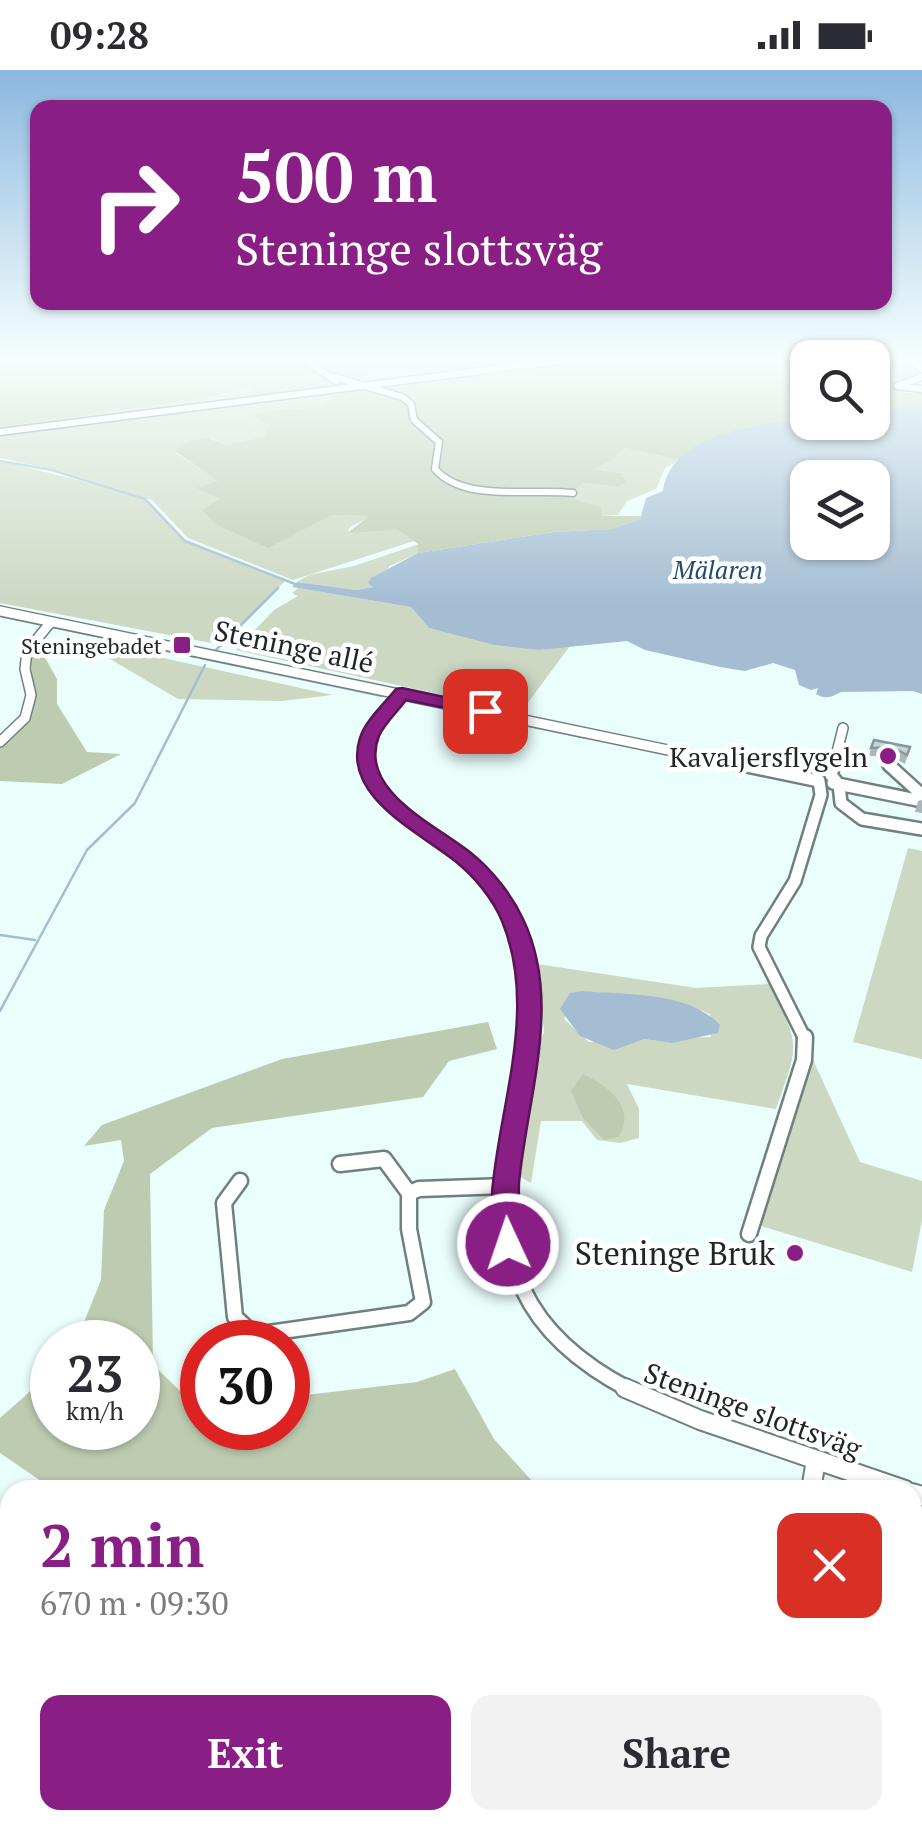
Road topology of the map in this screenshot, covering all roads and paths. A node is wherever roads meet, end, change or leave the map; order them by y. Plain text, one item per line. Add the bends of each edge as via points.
1 (438, 441) edge
2 (573, 493) dead end
3 (0, 611) edge
4 (51, 622) junction
5 (402, 693) junction
6 (843, 728) dead end
7 (0, 742) edge
8 (889, 766) dead end
9 (819, 781) junction
10 (839, 785) junction
11 (922, 798) edge
12 (922, 829) edge
13 (340, 1164) dead end
14 (240, 1181) dead end
15 (506, 1186) junction
16 (409, 1193) junction
17 (749, 1234) dead end
18 (816, 1460) junction
19 (812, 1480) edge
20 (875, 1480) edge

1 - 2 street via 435,469 446,482
3 - 4 street, Steninge allé
4 - 5 street, Steninge allé
4 - 7 street via 28,651 31,695 24,718
5 - 9 street, Steninge allé
5 - 15 street, Steninge slottsväg via 370,734 365,756 373,782 492,887 524,950 529,1030
6 - 10 street via 830,767
8 - 11 street
9 - 10 street, Steninge allé
9 - 17 street via 821,795 795,881 759,947 805,1033 804,1060
10 - 11 street, Steninge allé
10 - 12 street via 841,803 862,819
13 - 16 street via 384,1160
14 - 16 street via 224,1203 235,1317 254,1334 392,1318 423,1302 404,1205
15 - 16 street
15 - 18 street, Steninge slottsväg via 512,1267 539,1318 580,1360 666,1409
18 - 19 street
18 - 20 street, Steninge slottsväg

